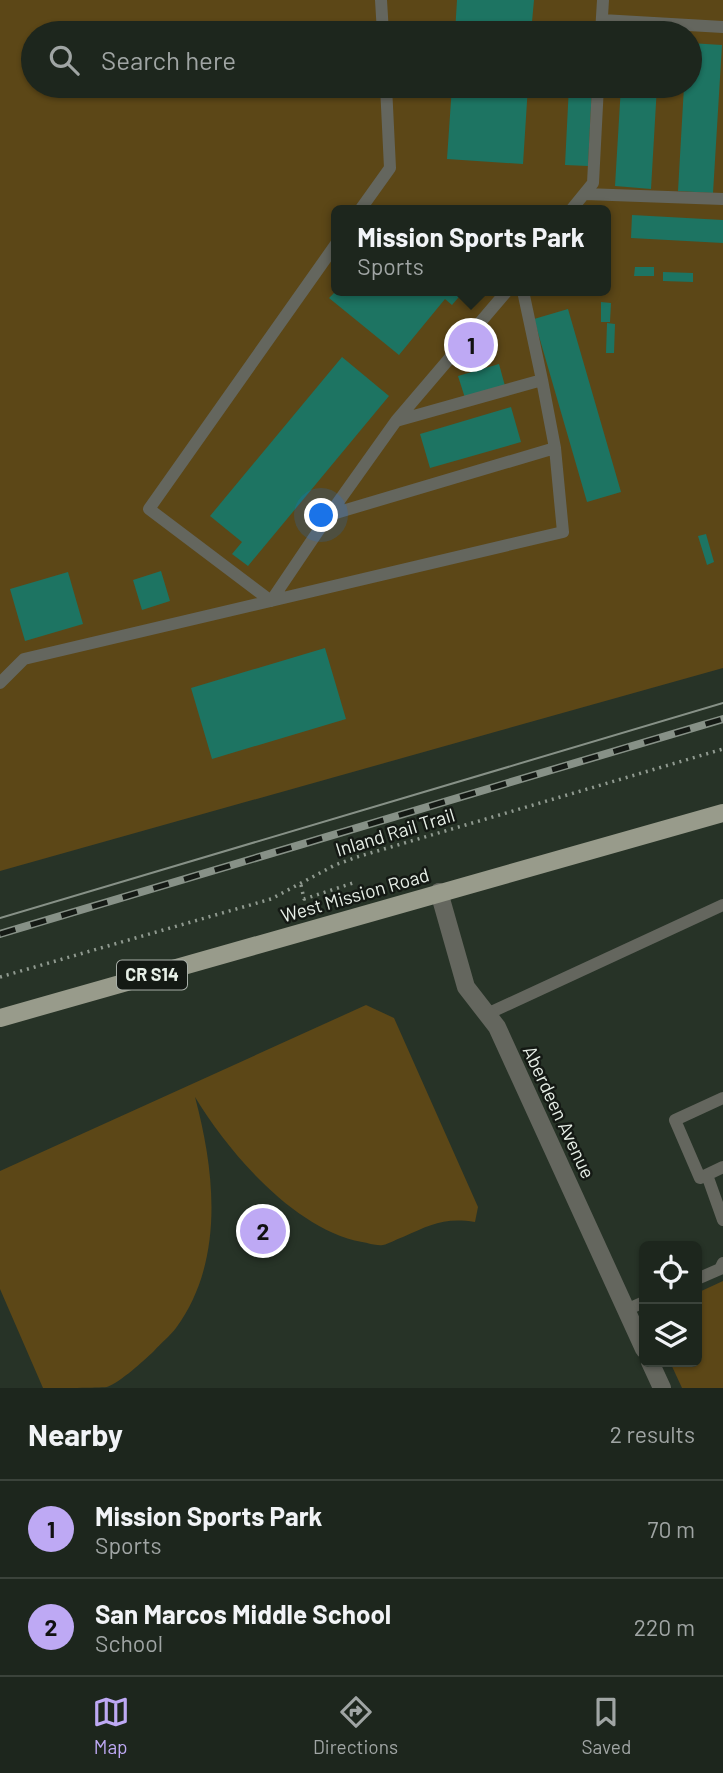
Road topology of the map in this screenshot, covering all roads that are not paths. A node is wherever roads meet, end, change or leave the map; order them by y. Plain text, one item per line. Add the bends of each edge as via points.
1 (381, 0) edge
2 (603, 0) edge
3 (382, 21) edge
4 (602, 21) edge
5 (702, 27) edge
6 (723, 27) edge
7 (387, 98) edge
8 (597, 98) edge
9 (585, 194) junction
10 (723, 199) edge
11 (364, 205) edge
12 (576, 205) edge
13 (331, 251) edge
14 (503, 296) edge
15 (524, 296) edge
16 (542, 380) junction
17 (396, 421) junction
18 (555, 448) junction
19 (329, 516) junction
20 (271, 601) junction
21 (0, 683) edge
22 (723, 813) edge
23 (439, 892) junction
24 (723, 905) edge
25 (487, 1014) junction
26 (0, 1018) edge
27 (723, 1098) edge
28 (723, 1167) edge
29 (707, 1175) junction
30 (723, 1220) edge
31 (723, 1263) edge
32 (702, 1277) edge
33 (640, 1304) edge
34 (626, 1310) junction
35 (639, 1338) edge
36 (652, 1367) edge
37 (662, 1388) edge

1 - 3 lane
2 - 4 lane
5 - 6 lane
7 - 11 lane via 390,168
8 - 9 lane via 593,183
9 - 10 lane
9 - 12 lane
13 - 20 lane via 149,509
14 - 17 lane
15 - 16 lane
16 - 17 lane
16 - 18 lane
17 - 19 lane
18 - 19 lane
18 - 20 lane via 563,532
19 - 20 lane
20 - 21 lane via 24,659
22 - 23 main road, West Mission Road / CR S14
23 - 25 street, Aberdeen Avenue via 466,987
23 - 26 main road, West Mission Road / CR S14
24 - 25 lane
25 - 34 street, Aberdeen Avenue via 497,1027
27 - 29 lane via 675,1120 701,1178
28 - 29 lane
29 - 30 lane
31 - 32 lane
33 - 34 lane
34 - 35 street, Aberdeen Avenue
36 - 37 street

